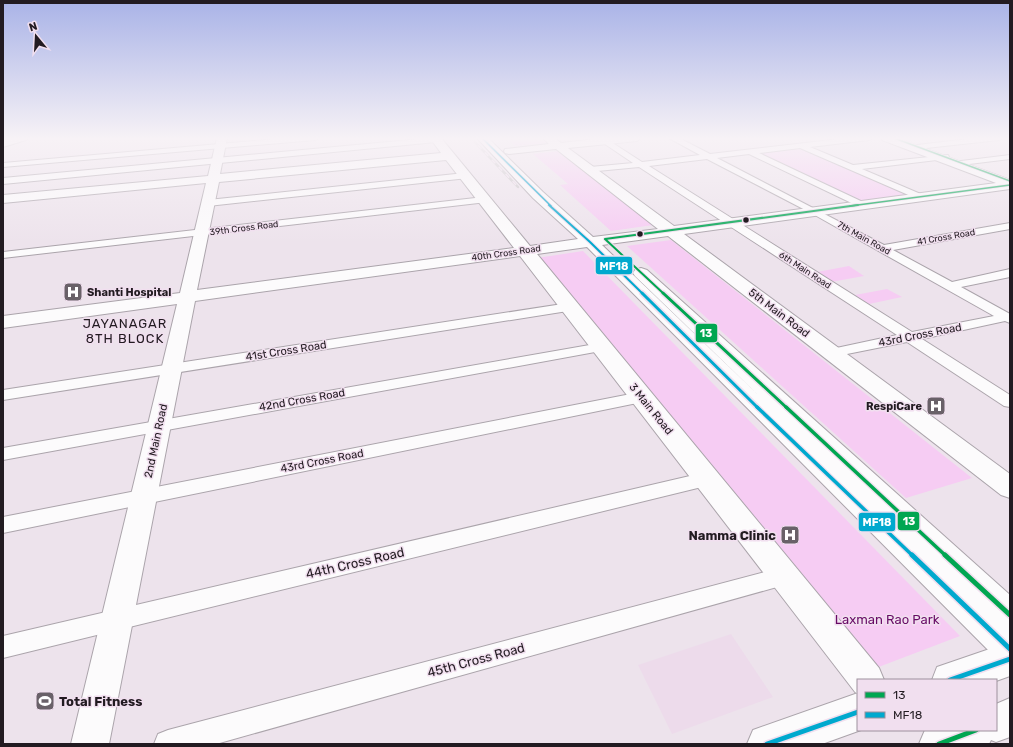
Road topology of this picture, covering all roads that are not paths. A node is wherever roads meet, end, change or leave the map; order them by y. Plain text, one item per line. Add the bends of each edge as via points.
1 (73, 173) edge
2 (132, 173) edge
3 (214, 173) edge
4 (462, 173) edge
5 (516, 173) edge
6 (533, 173) edge
7 (594, 173) edge
8 (654, 173) edge
9 (742, 173) edge
10 (795, 173) edge
11 (863, 173) edge
12 (981, 173) edge
13 (988, 173) edge
14 (465, 176) junction
15 (3, 181) edge
16 (1010, 181) edge
17 (1010, 184) edge
18 (920, 197) junction
19 (3, 198) edge
20 (484, 200) junction
21 (208, 203) junction
22 (862, 205) junction
23 (816, 212) junction
24 (732, 223) junction
25 (1010, 226) edge
26 (202, 232) junction
27 (671, 232) junction
28 (597, 240) junction
29 (882, 249) junction
30 (524, 250) junction
31 (3, 255) edge
32 (1010, 273) edge
33 (949, 286) junction
34 (188, 296) junction
35 (569, 307) junction
36 (1009, 318) edge
37 (3, 322) edge
38 (909, 337) junction
39 (601, 347) junction
40 (832, 353) junction
41 (172, 369) junction
42 (3, 395) edge
43 (641, 397) junction
44 (1010, 402) edge
45 (160, 426) junction
46 (3, 454) edge
47 (707, 479) junction
48 (1010, 488) edge
49 (144, 497) junction
50 (3, 526) edge
51 (784, 576) junction
52 (1010, 615) edge
53 (117, 619) junction
54 (3, 647) edge
55 (1010, 648) edge
56 (1010, 659) edge
57 (866, 679) edge
58 (953, 679) edge
59 (857, 712) edge
60 (1010, 717) edge
61 (997, 722) edge
62 (973, 731) edge
63 (90, 744) edge
64 (168, 744) edge
65 (767, 744) edge
66 (939, 744) edge

1 - 15 street
2 - 19 street
3 - 21 street, 2nd Main Road
4 - 14 street, 3 Main Road
5 - 28 street via 538,195
6 - 28 street via 567,204
7 - 27 street, 5th Main Road
8 - 24 street, 6th Main Road
9 - 23 street, 7th Main Road
10 - 22 street
11 - 18 street
12 - 17 street
13 - 16 street
14 - 20 street, 3 Main Road
14 - 21 street
17 - 18 street, 40th Cross Road
18 - 22 street, 40th Cross Road
20 - 26 street, 39th Cross Road
20 - 30 street, 3 Main Road
21 - 26 street, 2nd Main Road
22 - 23 street, 40th Cross Road
23 - 24 street, 40th Cross Road
23 - 29 street, 7th Main Road
24 - 27 street, 40th Cross Road
24 - 38 street, 6th Main Road
25 - 29 street, 41 Cross Road
26 - 31 street, 39th Cross Road
26 - 34 street, 2nd Main Road
27 - 28 street, 40th Cross Road
27 - 40 street, 5th Main Road
28 - 30 street, 40th Cross Road
28 - 52 street
28 - 55 street via 749,398
29 - 33 street, 7th Main Road
30 - 34 street, 40th Cross Road
30 - 35 street, 3 Main Road
32 - 33 street
33 - 36 street, 7th Main Road
34 - 37 street, 40th Cross Road
34 - 41 street, 2nd Main Road
35 - 39 street, 3 Main Road
35 - 41 street, 41st Cross Road
36 - 38 street, 43rd Cross Road
38 - 40 street, 43rd Cross Road
38 - 44 street, 6th Main Road
39 - 43 street, 3 Main Road
39 - 45 street, 42nd Cross Road
40 - 48 street, 5th Main Road
41 - 42 street, 41st Cross Road
41 - 45 street, 2nd Main Road
43 - 47 street, 3 Main Road
43 - 49 street, 43rd Cross Road
45 - 46 street, 42nd Cross Road
45 - 49 street, 2nd Main Road
47 - 51 street, 3 Main Road
47 - 53 street, 44th Cross Road
49 - 50 street, 43rd Cross Road
49 - 53 street, 2nd Main Road
51 - 57 street, 3 Main Road
51 - 64 street, 45th Cross Road
53 - 54 street, 44th Cross Road
53 - 63 street, 2nd Main Road
56 - 58 main road
59 - 65 main road
60 - 61 main road
62 - 66 main road

